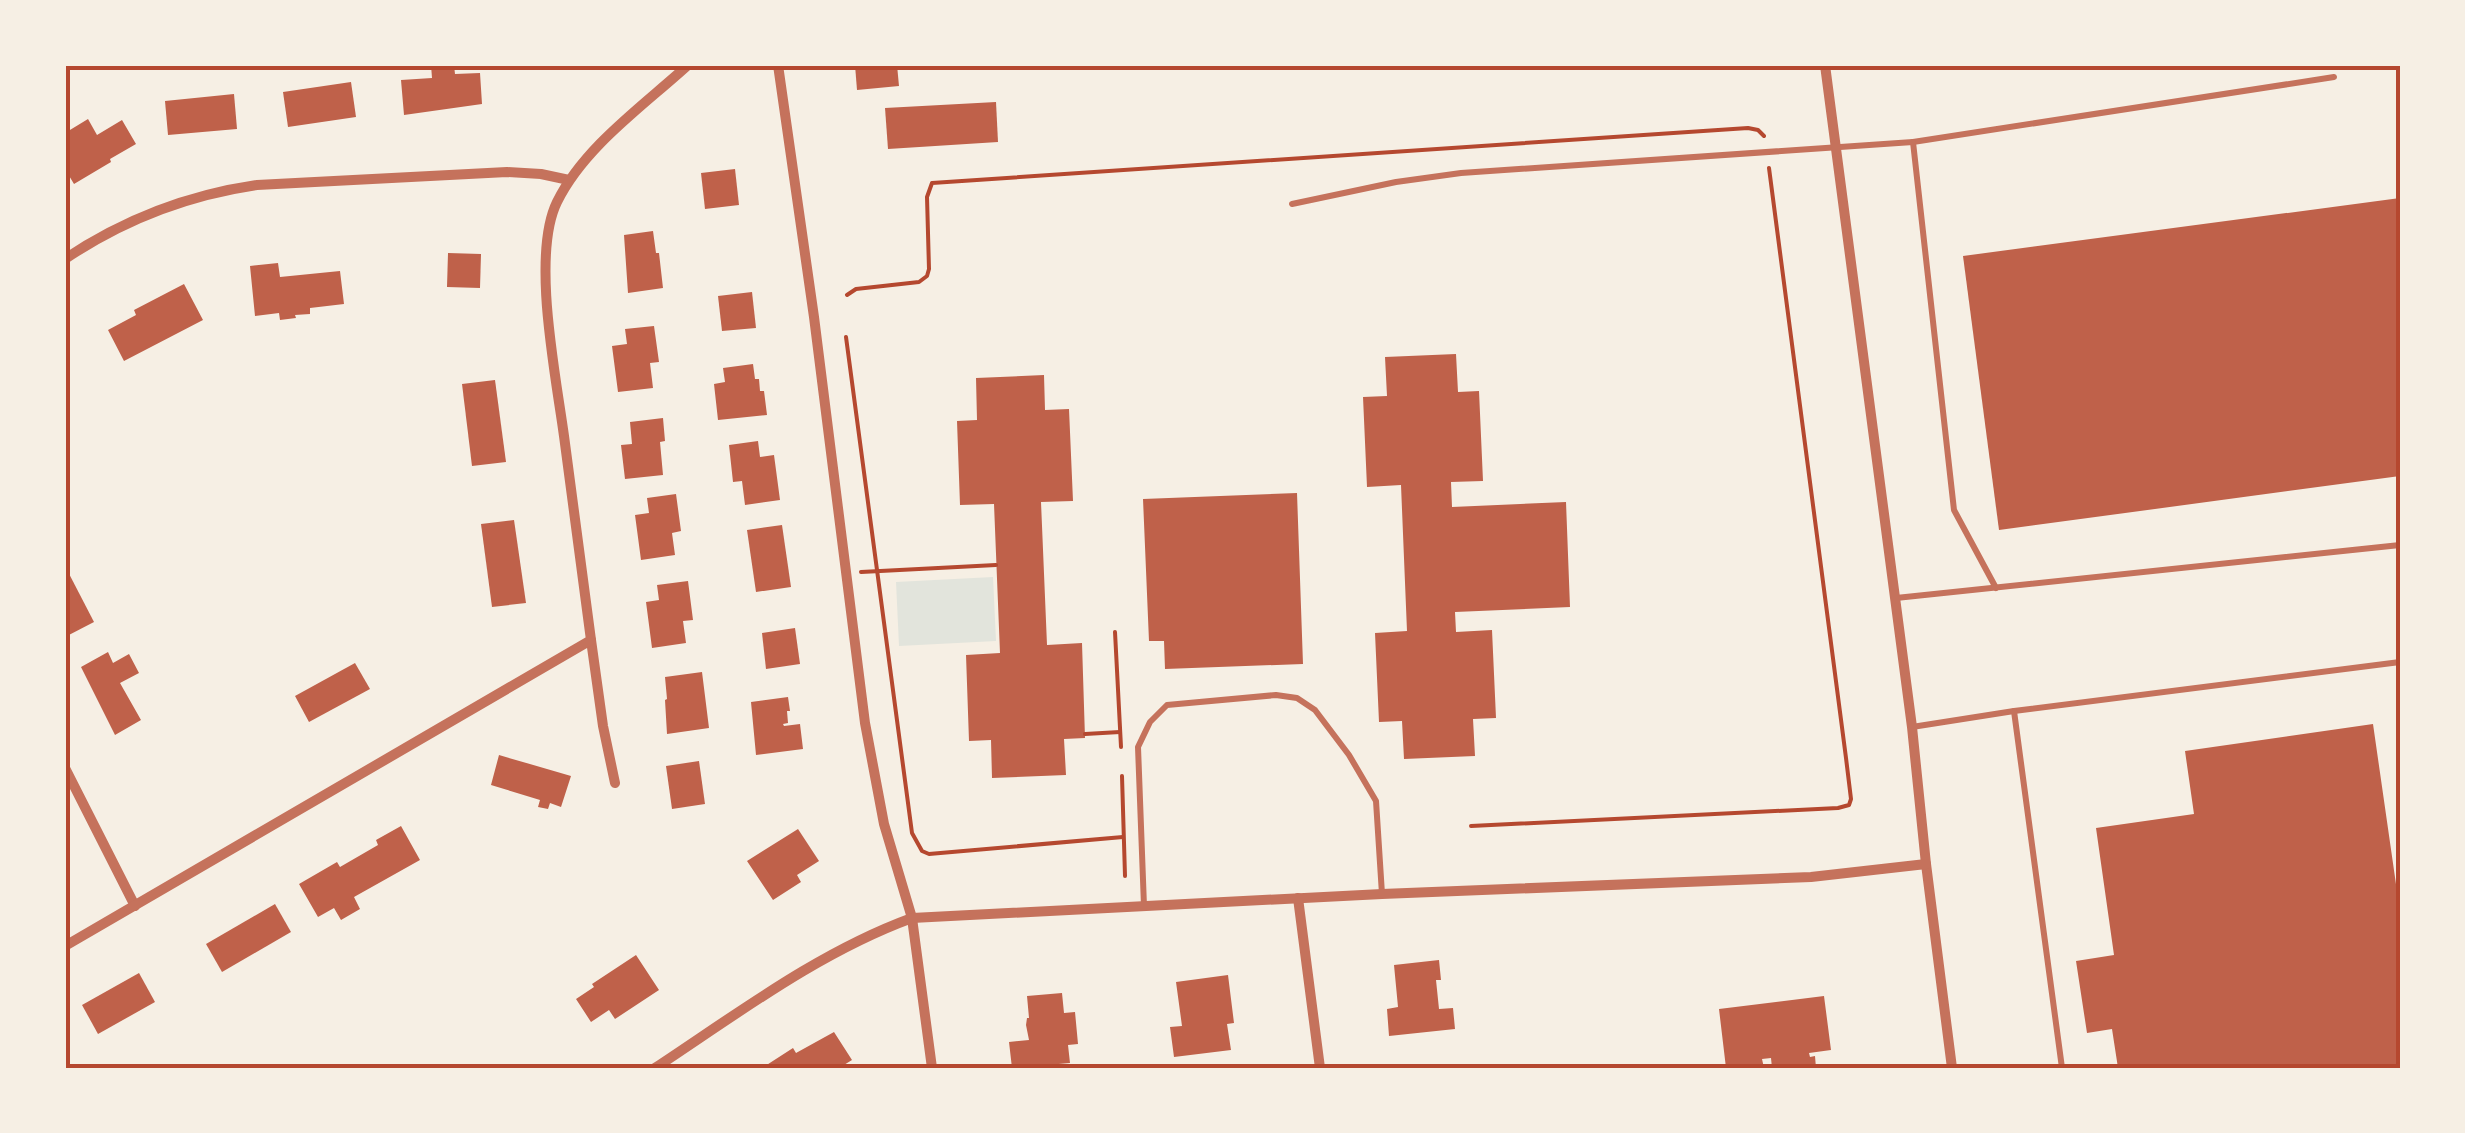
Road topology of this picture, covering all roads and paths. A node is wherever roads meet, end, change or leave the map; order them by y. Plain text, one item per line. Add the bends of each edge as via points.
1 (688, 65) edge
2 (778, 65) edge
3 (1825, 65) edge
4 (2334, 77) dead end
5 (1764, 138) dead end
6 (1913, 142) junction
7 (1836, 146) junction
8 (1769, 168) dead end
9 (569, 180) junction
10 (1292, 204) dead end
11 (65, 258) edge
12 (847, 296) dead end
13 (846, 337) dead end
14 (2400, 544) edge
15 (996, 566) dead end
16 (876, 570) junction
17 (857, 572) dead end
18 (1996, 588) junction
19 (1895, 598) junction
20 (1115, 632) dead end
21 (591, 640) junction
22 (2400, 662) edge
23 (2014, 711) junction
24 (1912, 727) junction
25 (1120, 732) junction
26 (1085, 734) dead end
27 (1121, 749) dead end
28 (1122, 767) dead end
29 (65, 768) edge
30 (615, 783) dead end
31 (1471, 826) dead end
32 (1123, 838) junction
33 (1926, 864) junction
34 (1125, 876) dead end
35 (1382, 894) junction
36 (1298, 898) junction
37 (136, 906) junction
38 (1144, 906) junction
39 (912, 918) junction
40 (65, 946) edge
41 (655, 1068) edge
42 (932, 1068) edge
43 (1320, 1068) edge
44 (1952, 1068) edge
45 (2062, 1068) edge

1 - 9 street
2 - 39 street via 865,722 884,824
3 - 7 street
4 - 6 lane
5 - 12 path via 1748,128 932,183 927,276
6 - 7 lane
6 - 18 lane via 1954,510
7 - 10 lane via 1461,173
7 - 19 street
8 - 31 path via 1851,800 1838,808
9 - 11 street via 507,172 256,185 140,216
9 - 21 street via 547,233 545,262
13 - 16 path
14 - 18 lane
15 - 16 path
16 - 17 path
16 - 32 path via 912,833 922,851
18 - 19 lane
19 - 24 street
20 - 25 path
21 - 30 street
21 - 37 street
22 - 23 lane
23 - 24 lane
23 - 45 lane
24 - 33 street
25 - 26 path
25 - 27 path
28 - 32 path
29 - 37 street
32 - 34 path
33 - 35 street via 1811,876
33 - 44 street
35 - 36 street
35 - 38 lane via 1376,801 1315,710 1298,698 1276,695 1167,705 1150,722 1138,746
36 - 38 street
36 - 43 street
37 - 40 street
38 - 39 street
39 - 41 street via 778,988
39 - 42 street

